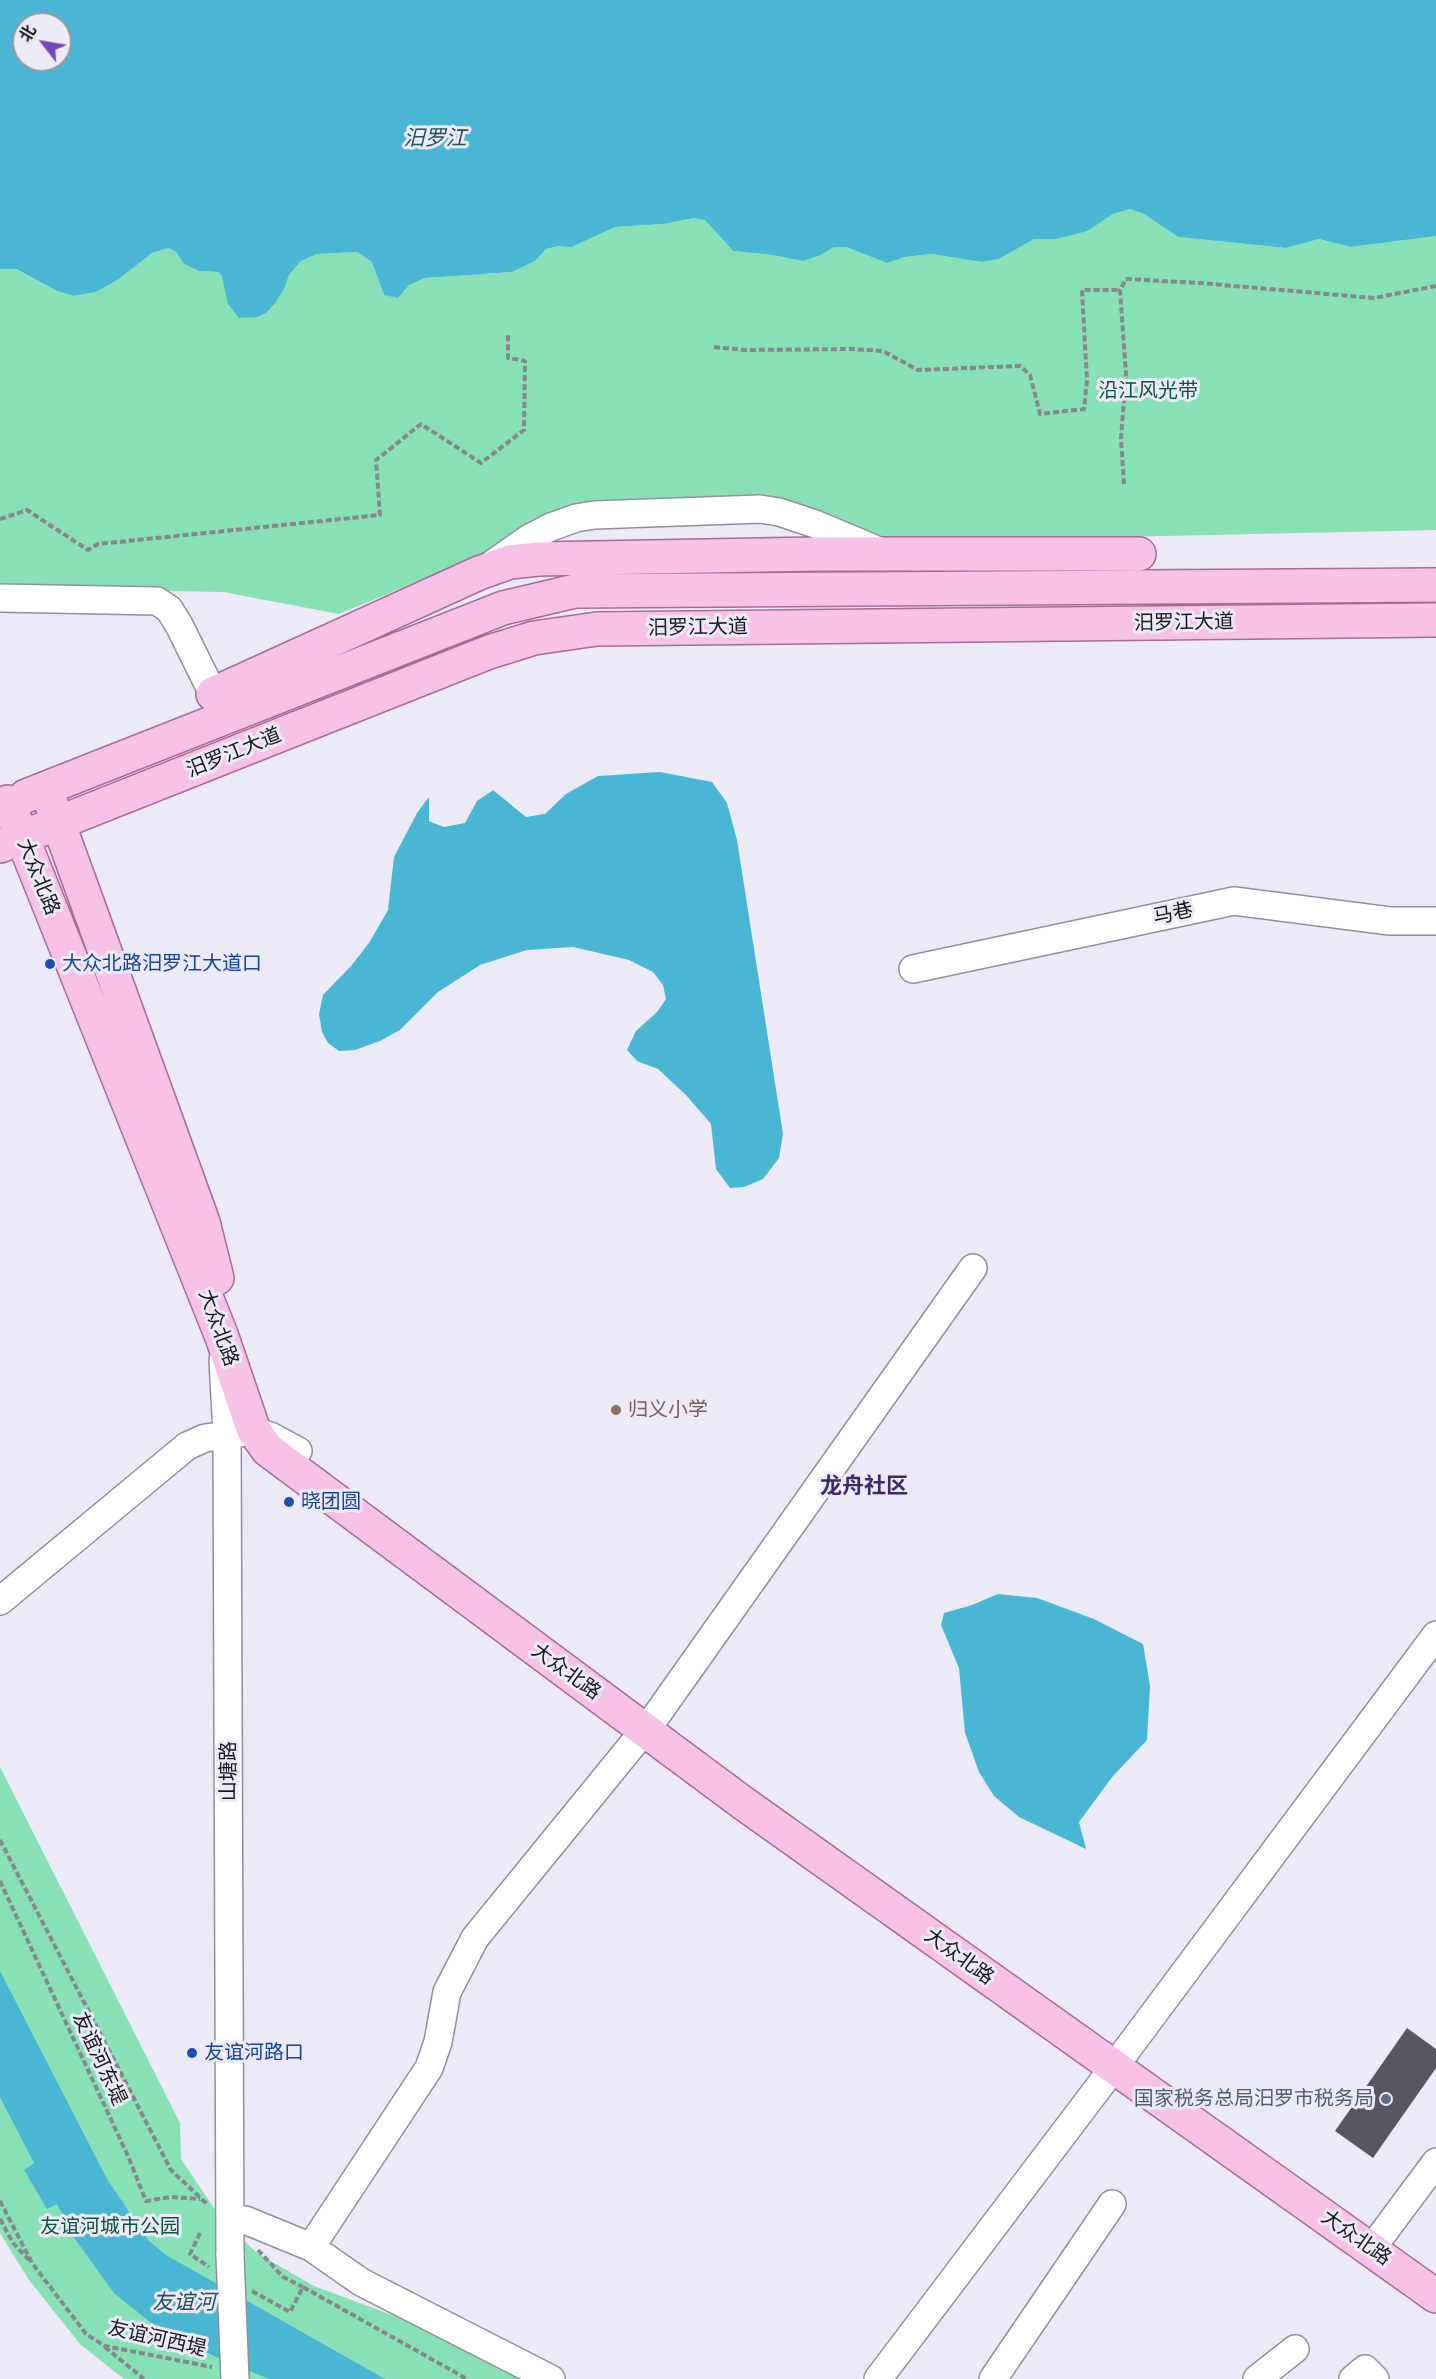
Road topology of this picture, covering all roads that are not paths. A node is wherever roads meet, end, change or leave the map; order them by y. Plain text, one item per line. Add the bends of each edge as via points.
1 (1139, 554) dead end
2 (889, 555) junction
3 (479, 573) junction
4 (1436, 585) edge
5 (0, 598) edge
6 (1436, 620) edge
7 (219, 706) junction
8 (46, 789) junction
9 (4, 804) edge
10 (58, 823) junction
11 (11, 841) edge
12 (1436, 921) edge
13 (913, 969) dead end
14 (973, 1268) dead end
15 (228, 1330) junction
16 (240, 1433) junction
17 (298, 1451) junction
18 (0, 1601) edge
19 (1436, 1635) edge
20 (650, 1723) junction
21 (1119, 2061) junction
22 (1436, 2162) edge
23 (1112, 2204) dead end
24 (1381, 2236) junction
25 (311, 2247) junction
26 (236, 2251) junction
27 (1436, 2275) edge
28 (1436, 2295) edge
29 (1295, 2349) dead end
30 (227, 2375) edge
31 (252, 2379) edge
32 (551, 2379) edge
33 (878, 2379) edge
34 (993, 2379) edge
35 (1257, 2379) edge
36 (1353, 2379) edge
37 (1375, 2379) edge

1 - 2 main road
2 - 3 main road via 538,559 510,562
2 - 3 street via 815,524 760,509 617,514 576,518 551,526
3 - 7 main road
4 - 7 main road, 汨罗江大道 via 575,591 503,608
5 - 7 street via 157,601 169,609 179,625
6 - 10 main road, 汨罗江大道 via 597,629 534,638 489,652
7 - 8 main road, 汨罗江大道
8 - 9 main road, 汨罗江大道
8 - 10 main road, 大众北路
9 - 11 main road, 大众北路
10 - 11 main road, 汨罗江大道
10 - 15 main road, 大众北路 via 203,1222
11 - 15 main road, 大众北路
12 - 13 street, 马巷 via 1390,921 1234,901
14 - 20 street
15 - 16 street, 山塘路
15 - 16 main road, 大众北路
15 - 17 main road, 大众北路 via 273,1419
16 - 17 street via 270,1436
16 - 18 street via 205,1438 187,1446
16 - 20 main road, 大众北路
16 - 26 street, 山塘路 via 229,1844
17 - 20 main road, 大众北路
19 - 21 street
20 - 21 main road, 大众北路
20 - 25 street via 476,1938 447,1992 429,2068
21 - 24 main road, 大众北路
21 - 28 main road, 大众北路
21 - 33 street
22 - 24 street
23 - 34 street
24 - 27 main road, 大众北路
25 - 26 street
25 - 32 street via 361,2282
26 - 30 street, bridge
26 - 31 street
29 - 35 street
36 - 37 street via 1365,2369

